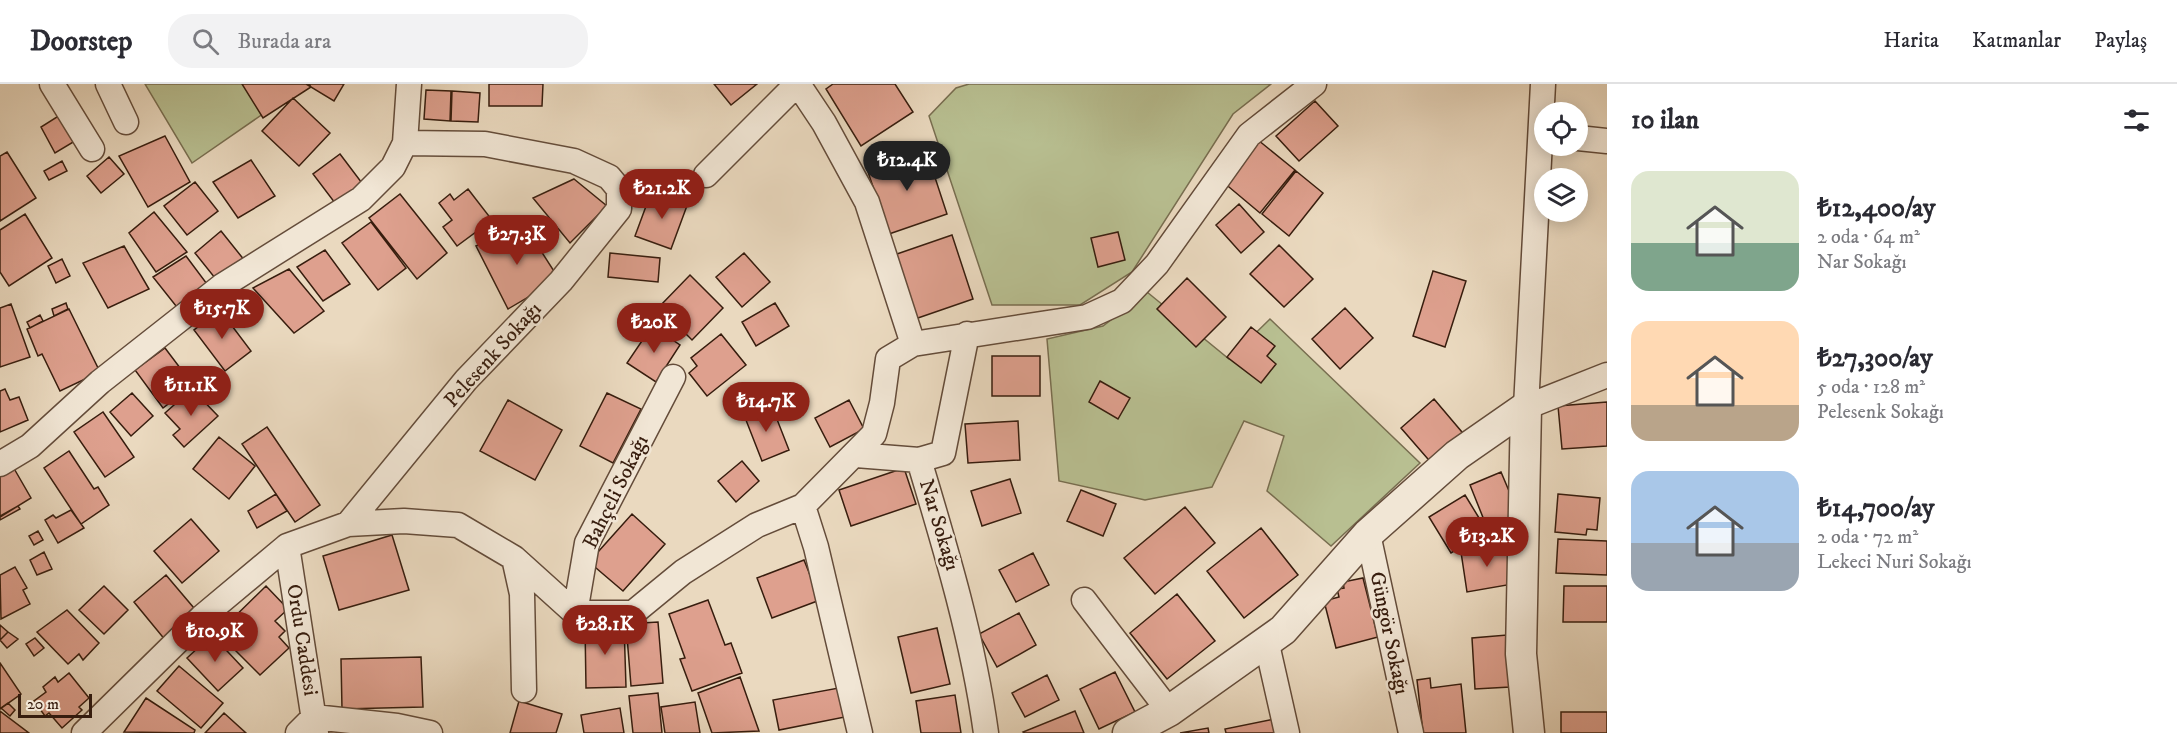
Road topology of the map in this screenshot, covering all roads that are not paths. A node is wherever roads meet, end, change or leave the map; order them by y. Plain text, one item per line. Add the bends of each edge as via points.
1 (52, 84) edge
2 (108, 84) edge
3 (409, 84) edge
4 (797, 84) edge
5 (1314, 84) edge
6 (1543, 84) edge
7 (1543, 102) edge
8 (126, 122) dead end
9 (1588, 139) edge
10 (1607, 141) edge
11 (405, 143) junction
12 (92, 149) dead end
13 (1542, 156) edge
14 (706, 175) dead end
15 (967, 334) junction
16 (913, 344) junction
17 (1607, 375) edge
18 (673, 377) dead end
19 (1526, 407) junction
20 (856, 455) junction
21 (919, 460) junction
22 (0, 464) edge
23 (802, 506) junction
24 (348, 524) junction
25 (1368, 534) junction
26 (287, 546) junction
27 (514, 558) junction
28 (1084, 600) dead end
29 (575, 613) junction
30 (1266, 640) junction
31 (524, 690) dead end
32 (1169, 711) junction
33 (309, 728) edge
34 (84, 733) edge
35 (430, 733) edge
36 (860, 733) edge
37 (986, 733) edge
38 (1128, 733) edge
39 (1287, 733) edge
40 (1411, 733) edge
41 (1529, 733) edge

1 - 12 street
2 - 8 street
3 - 11 street
4 - 14 street
4 - 16 street via 824,123 867,202
5 - 15 street via 1249,135 1157,264 1122,301 1087,317
6 - 7 street
9 - 10 street
11 - 22 street via 393,167 361,199 222,286 100,382 30,446
11 - 24 street, Pelesenk Sokağı via 485,144 574,160 609,177 619,189 619,210 561,281 466,380
13 - 19 street
15 - 16 street
15 - 21 street, Nar Sokağı via 943,453
16 - 20 street via 888,359 878,423
17 - 19 street
18 - 29 street, Bahçeli Sokağı via 587,543
19 - 25 street via 1457,455
19 - 41 street via 1521,654
20 - 21 street
20 - 23 street
21 - 37 street, Nar Sokağı via 957,587
23 - 29 street via 757,525 683,572 633,613
23 - 36 street via 816,547
24 - 26 street
24 - 27 street via 404,521 458,525
25 - 30 street via 1283,630
25 - 40 street, Güngör Sokağı
26 - 33 street, Ordu Caddesi
26 - 34 street via 202,617
27 - 29 street
27 - 31 street via 522,594
28 - 32 street
30 - 32 street
30 - 39 street
32 - 38 street
33 - 35 street via 397,726

